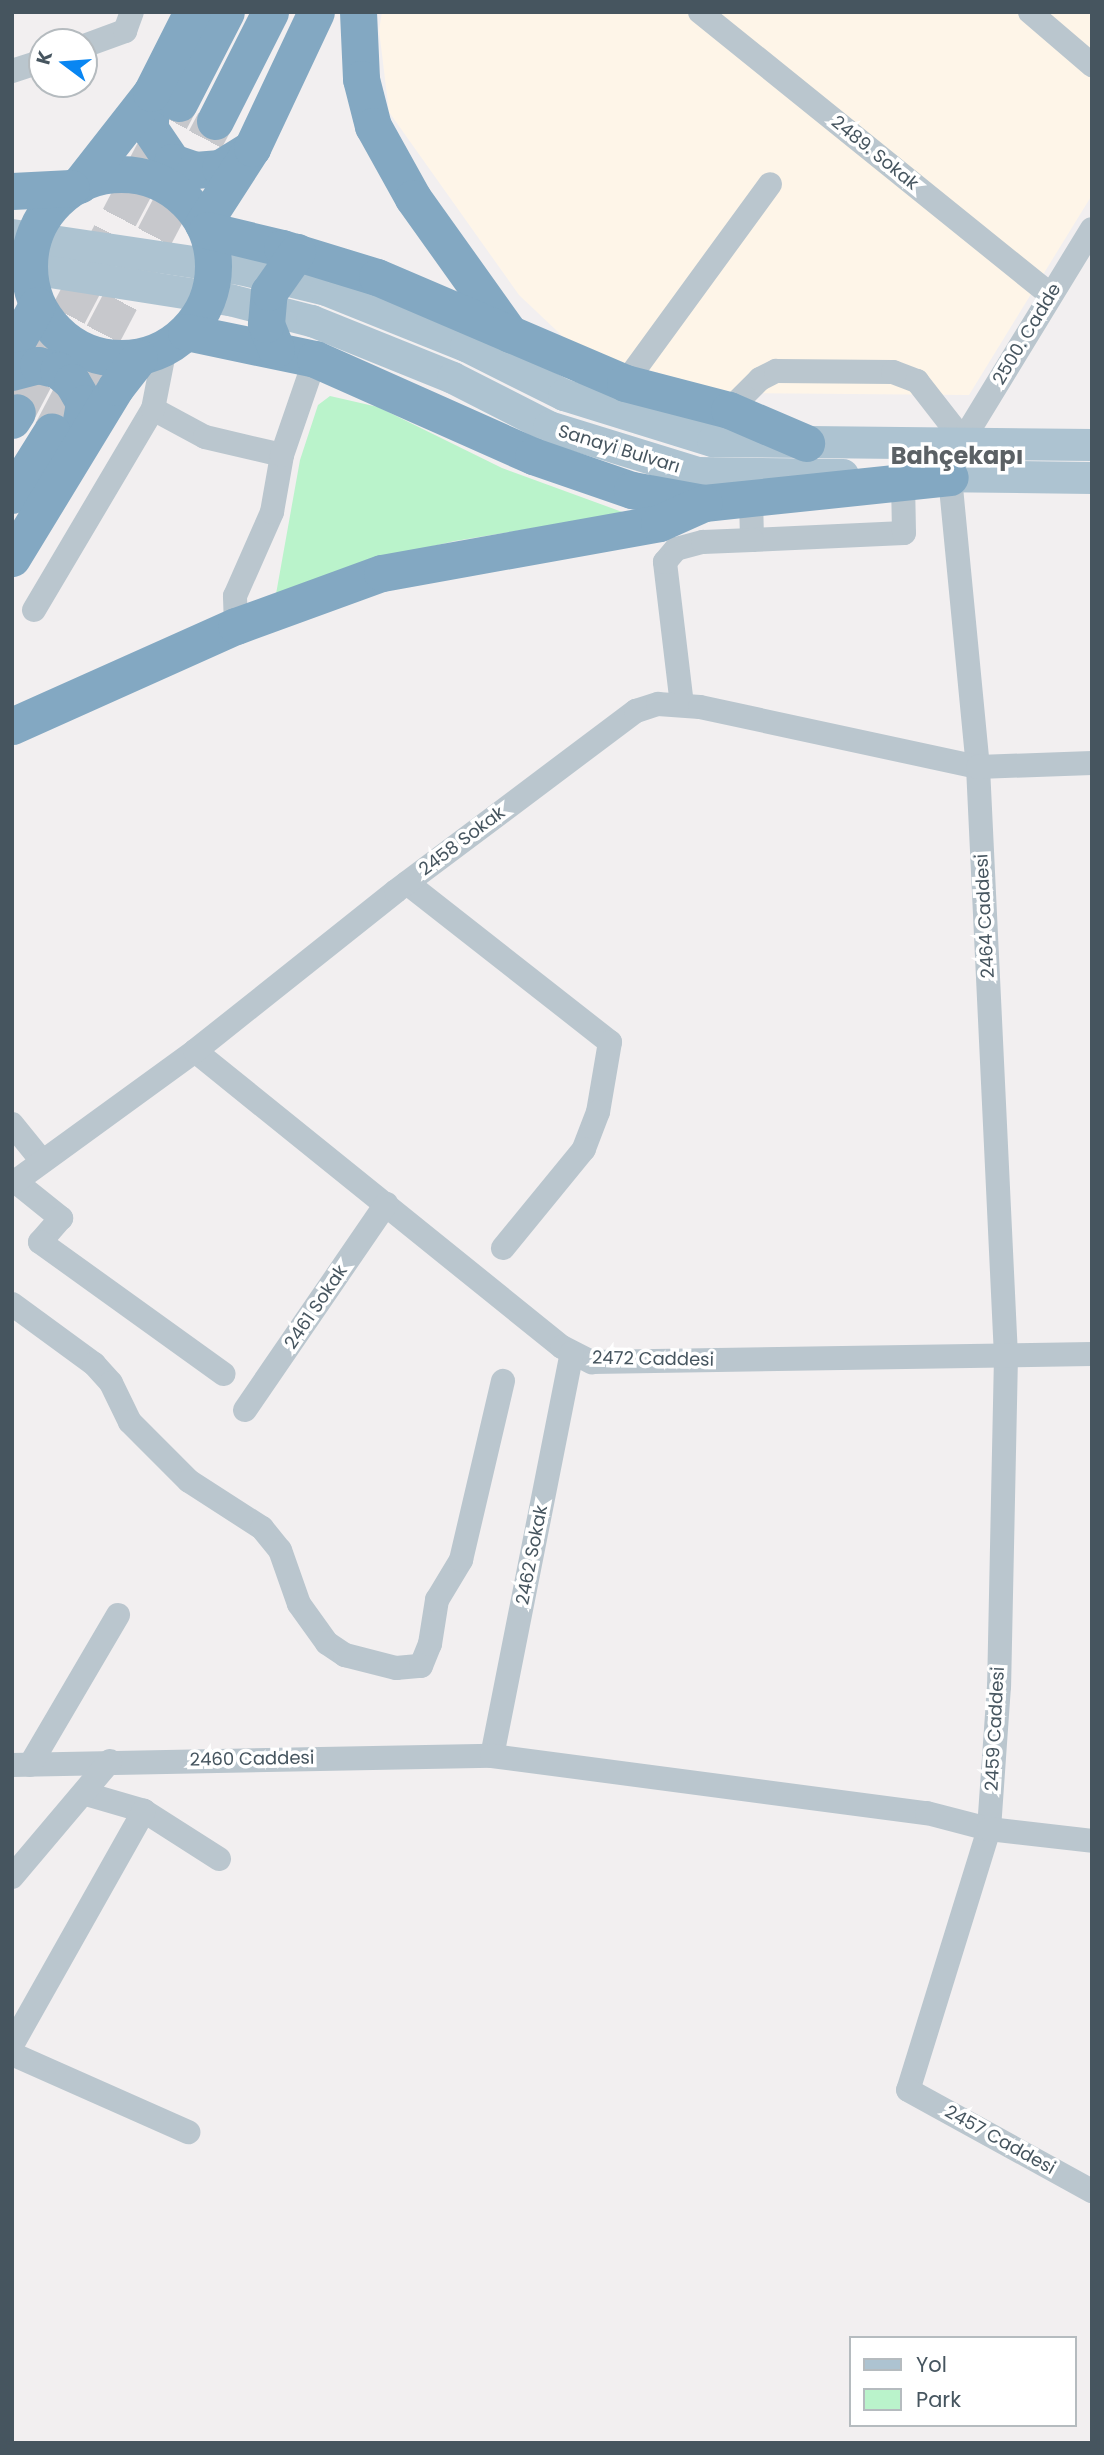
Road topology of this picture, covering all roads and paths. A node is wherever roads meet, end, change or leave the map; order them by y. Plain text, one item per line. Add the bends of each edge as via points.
1 (132, 12) edge
2 (192, 12) edge
3 (226, 12) edge
4 (270, 12) edge
5 (316, 12) edge
6 (358, 12) edge
7 (700, 12) edge
8 (1030, 12) edge
9 (98, 41) edge
10 (1092, 65) edge
11 (165, 98) junction
12 (215, 121) tunnel mouth
13 (252, 148) junction
14 (770, 184) dead end
15 (75, 186) junction
16 (12, 191) edge
17 (205, 227) junction
18 (1092, 229) edge
19 (12, 235) edge
20 (297, 252) junction
21 (12, 266) edge
22 (1050, 294) junction
23 (28, 300) edge
24 (511, 335) junction
25 (164, 346) junction
26 (276, 349) junction
27 (12, 350) edge
28 (315, 359) junction
29 (12, 372) edge
30 (625, 383) junction
31 (153, 409) junction
32 (721, 426) junction
33 (52, 431) tunnel mouth
34 (963, 440) junction
35 (806, 443) joint
36 (1092, 445) edge
37 (282, 455) junction
38 (68, 467) junction
39 (950, 477) junction
40 (1092, 478) edge
41 (902, 482) junction
42 (701, 488) junction
43 (12, 495) edge
44 (751, 498) junction
45 (752, 540) junction
46 (21, 544) edge
47 (67, 555) junction
48 (34, 610) dead end
49 (236, 626) junction
50 (682, 705) junction
51 (12, 726) edge
52 (1092, 763) edge
53 (978, 768) junction
54 (407, 883) junction
55 (195, 1051) junction
56 (12, 1124) edge
57 (42, 1161) junction
58 (14, 1183) edge
59 (386, 1204) junction
60 (503, 1248) dead end
61 (12, 1304) edge
62 (572, 1353) junction
63 (1092, 1354) edge
64 (1006, 1356) junction
65 (225, 1374) dead end
66 (503, 1381) dead end
67 (246, 1410) dead end
68 (118, 1615) dead end
69 (492, 1756) junction
70 (110, 1761) junction
71 (21, 1765) edge
72 (86, 1794) junction
73 (144, 1811) junction
74 (989, 1829) junction
75 (1092, 1841) edge
76 (219, 1859) dead end
77 (12, 1877) edge
78 (12, 2045) edge
79 (12, 2054) edge
80 (908, 2090) joint
81 (188, 2132) dead end
82 (1092, 2191) edge

1 - 9 street via 125,31
2 - 11 highway
3 - 11 highway
4 - 12 highway
5 - 13 highway
6 - 24 highway via 361,79 373,126 413,198
7 - 22 street, 2489. Sokak
8 - 10 street
11 - 13 highway via 150,129 172,162 195,170 220,168
11 - 15 highway
13 - 17 highway
14 - 30 street
15 - 16 highway
15 - 17 highway via 101,176 133,174 164,184 189,203
15 - 23 highway via 48,209 33,238
17 - 20 highway
17 - 25 highway via 213,276 205,306
18 - 22 street, 2500. Cadde
19 - 32 main road, Sanayi Bulvarı via 240,269 326,290 466,346 564,395
20 - 24 highway via 377,277
20 - 26 highway via 269,292 267,324
21 - 42 main road, Sanayi Bulvarı via 230,300 312,321 453,378 549,428
22 - 34 street, 2500. Cadde
23 - 25 highway via 77,348 107,359
23 - 27 highway
24 - 30 highway
25 - 26 highway
25 - 31 street
25 - 38 highway via 116,387
26 - 28 highway
28 - 37 street
28 - 42 highway via 533,456 632,490
29 - 38 highway via 38,365 58,370 72,382 84,404 81,433
30 - 32 highway
31 - 37 street via 205,437
31 - 47 street
32 - 34 street via 760,379 776,371 892,372 917,381
32 - 35 highway
33 - 43 highway
34 - 35 main road
34 - 36 main road
37 - 49 street via 272,512 235,596
38 - 46 highway
39 - 40 main road, Sanayi Bulvarı
39 - 41 highway
39 - 42 main road, Sanayi Bulvarı
39 - 53 street, 2464 Caddesi
41 - 44 highway
41 - 45 street via 904,533
42 - 44 highway
42 - 49 highway via 659,523 382,573
44 - 45 street
45 - 50 street via 703,542 676,549 665,562
46 - 47 street
47 - 48 street
49 - 51 highway
50 - 53 street, 2458 Sokak
50 - 54 street, 2458 Sokak via 658,704 621,719
52 - 53 street, 2458 Sokak
53 - 64 street, 2464 Caddesi
54 - 55 street, 2458 Sokak
54 - 60 street via 610,1042 598,1112 584,1149
55 - 57 street, 2458 Sokak
55 - 59 street, 2472 Caddesi
56 - 57 street
57 - 58 street, 2458 Sokak
58 - 65 street via 61,1218 40,1242
59 - 62 street, 2472 Caddesi
59 - 67 street, 2461 Sokak
61 - 66 street via 94,1364 111,1383 130,1422 189,1481 262,1528 280,1550 299,1604 327,1643 345,1655 396,1668 421,1666 430,1644 437,1600 461,1560
62 - 64 street, 2472 Caddesi via 592,1362
62 - 69 street, 2462 Sokak
63 - 64 street, 2472 Caddesi
64 - 74 street, 2459 Caddesi via 999,1686
68 - 71 street
69 - 70 street, 2460 Caddesi
69 - 74 street, 2460 Caddesi via 927,1814
70 - 71 street, 2460 Caddesi
70 - 72 street
72 - 73 street
72 - 77 street
73 - 76 street
73 - 78 street
74 - 75 street, 2460 Caddesi
74 - 80 street, 2459 Caddesi
79 - 81 street
80 - 82 street, 2457 Caddesi

